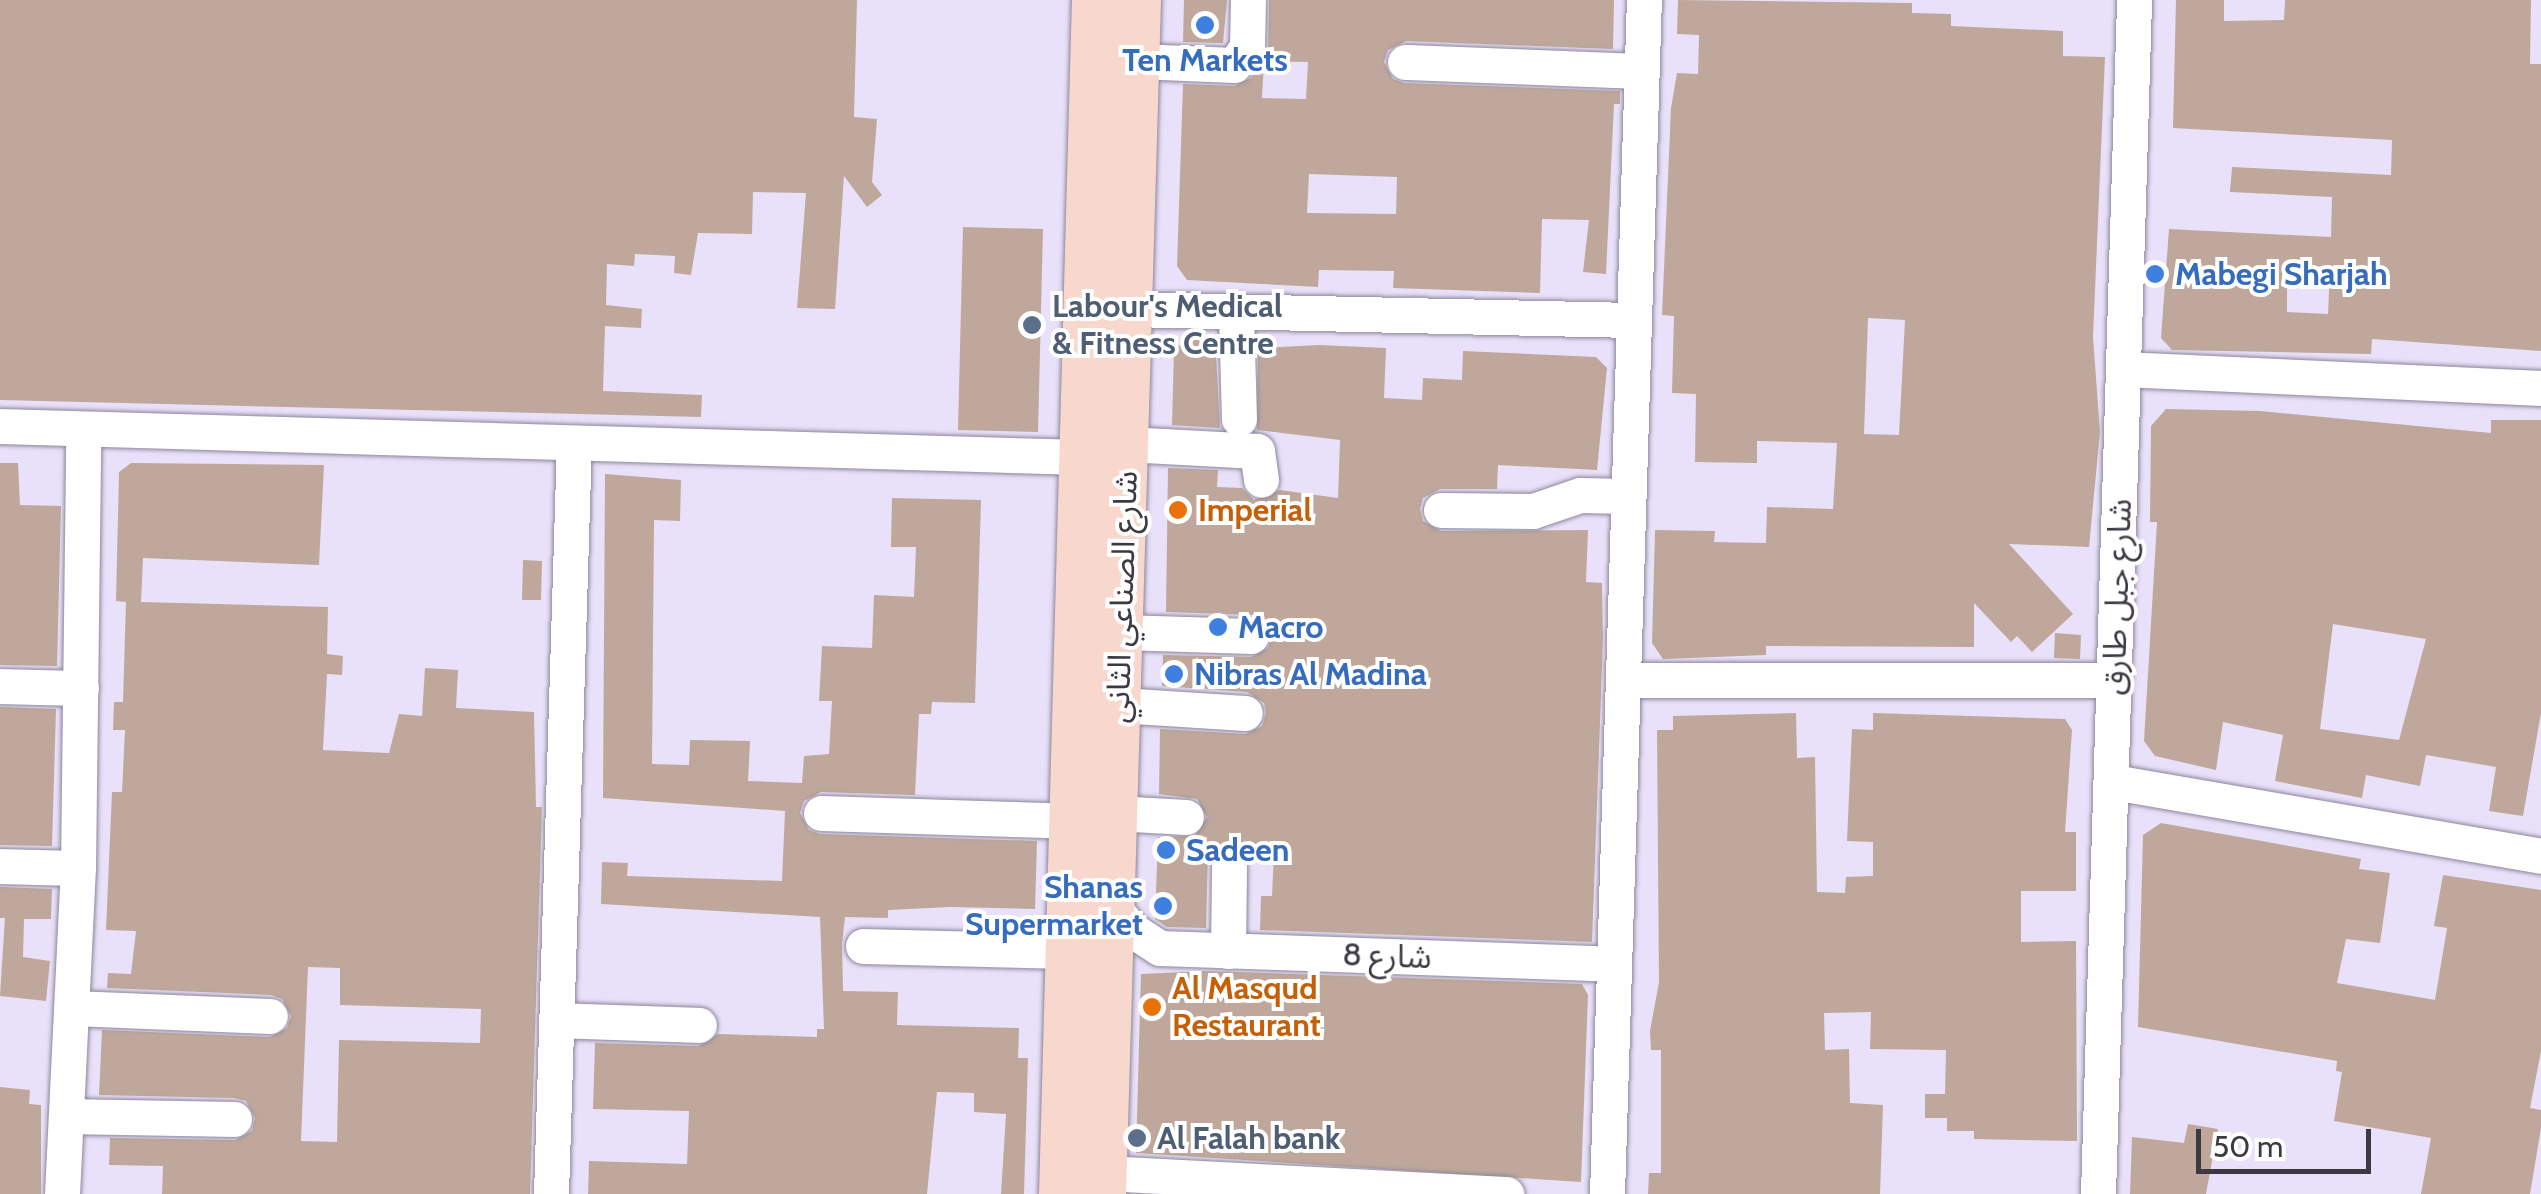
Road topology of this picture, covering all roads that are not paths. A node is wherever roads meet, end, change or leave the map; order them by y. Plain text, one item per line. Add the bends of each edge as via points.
1 (1094, 0) edge
2 (1138, 0) edge
3 (1248, 0) edge
4 (1644, 0) edge
5 (2134, 0) edge
6 (1136, 61) junction
7 (1405, 62) dead end
8 (1642, 71) junction
9 (1129, 310) junction
10 (1236, 312) junction
11 (1634, 320) junction
12 (2123, 369) junction
13 (2541, 388) edge
14 (1239, 419) dead end
15 (0, 426) edge
16 (83, 428) junction
17 (574, 443) junction
18 (1126, 444) junction
19 (1082, 457) junction
20 (1261, 480) dead end
21 (1628, 496) junction
22 (1441, 510) dead end
23 (1121, 632) junction
24 (1251, 636) dead end
25 (1622, 680) junction
26 (2114, 680) junction
27 (0, 686) edge
28 (81, 688) junction
29 (1119, 706) junction
30 (1245, 712) dead end
31 (2113, 782) junction
32 (1115, 813) junction
33 (821, 814) dead end
34 (1186, 817) dead end
35 (1069, 821) junction
36 (2541, 856) edge
37 (0, 866) edge
38 (1229, 867) dead end
39 (78, 868) junction
40 (1112, 904) junction
41 (863, 946) dead end
42 (1160, 948) junction
43 (1228, 950) junction
44 (1066, 951) junction
45 (1614, 964) junction
46 (1109, 980) junction
47 (72, 1008) junction
48 (270, 1016) dead end
49 (557, 1020) junction
50 (698, 1025) dead end
51 (66, 1116) junction
52 (234, 1119) dead end
53 (1103, 1184) edge
54 (1358, 1190) edge
55 (62, 1194) edge
56 (552, 1194) edge
57 (1061, 1194) edge
58 (1506, 1194) edge
59 (1606, 1194) edge
60 (2098, 1194) edge

1 - 19 main road, شارع الصناعي الثاني
2 - 6 main road, شارع الصناعي الثاني
3 - 6 street via 1247,48 1234,65
4 - 8 street
5 - 12 street, شارع جبل طارق
6 - 9 main road, شارع الصناعي الثاني
7 - 8 street
8 - 11 street
9 - 10 street
9 - 18 main road, شارع الصناعي الثاني
10 - 11 street
10 - 14 street
11 - 21 street
12 - 13 street
12 - 26 street, شارع جبل طارق
15 - 16 street
16 - 17 street
16 - 28 street
17 - 19 street
17 - 49 street
18 - 20 street via 1258,451
18 - 23 main road, شارع الصناعي الثاني
19 - 35 main road, شارع الصناعي الثاني
21 - 22 street via 1580,495 1533,512
21 - 25 street
23 - 24 street
23 - 29 main road, شارع الصناعي الثاني
25 - 26 street
25 - 45 street
26 - 31 street, شارع جبل طارق
27 - 28 street
28 - 39 street
29 - 30 street
29 - 32 main road, شارع الصناعي الثاني
31 - 36 street
31 - 60 street, شارع جبل طارق
32 - 34 street
32 - 40 main road, شارع الصناعي الثاني
33 - 35 street
35 - 44 main road, شارع الصناعي الثاني
37 - 39 street
38 - 43 street
39 - 47 street
40 - 42 street via 1132,930
40 - 46 main road, شارع الصناعي الثاني
41 - 44 street
42 - 43 street, شارع 8
42 - 46 street
43 - 45 street, شارع 8
44 - 57 main road, شارع الصناعي الثاني
45 - 59 street
46 - 53 main road, شارع الصناعي الثاني
47 - 48 street
47 - 51 street
49 - 50 street
49 - 56 street
51 - 52 street
51 - 55 street
53 - 54 street
54 - 58 street

